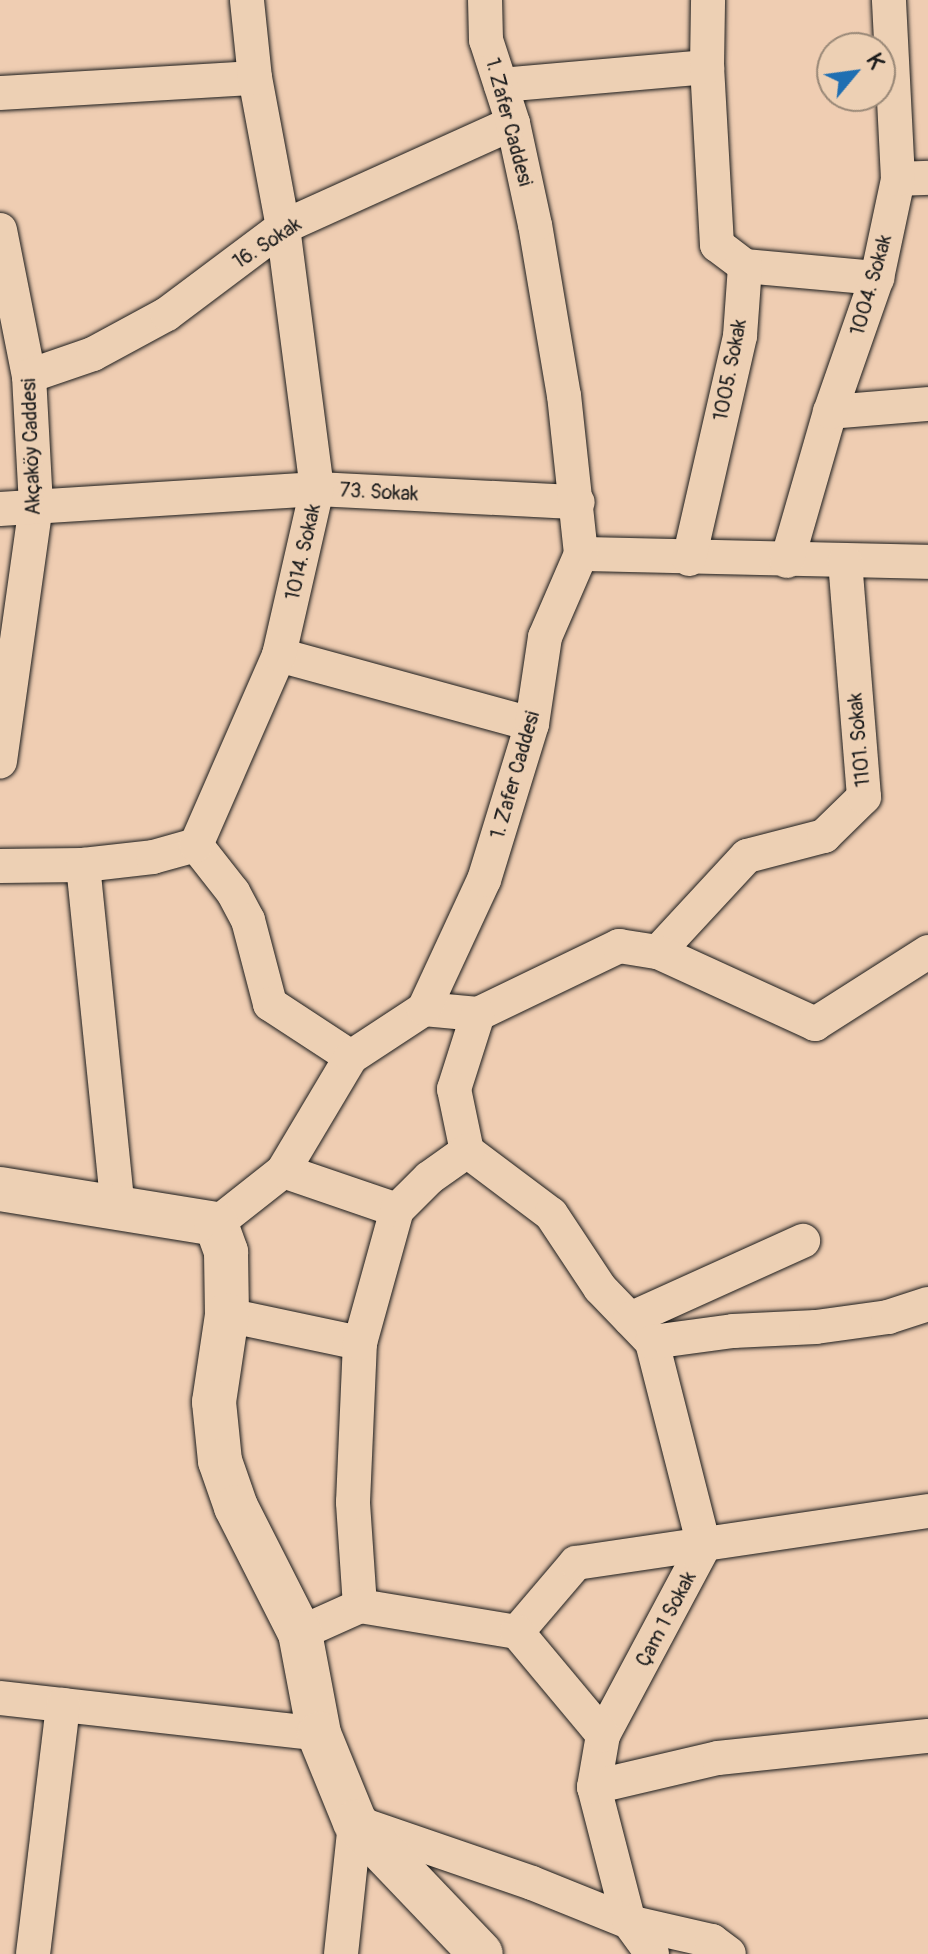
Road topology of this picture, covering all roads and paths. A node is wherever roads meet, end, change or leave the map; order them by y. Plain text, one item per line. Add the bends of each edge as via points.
1 (247, 0) edge
2 (485, 0) edge
3 (708, 0) edge
4 (889, 0) edge
5 (707, 67) junction
6 (255, 78) junction
7 (501, 85) junction
8 (0, 93) edge
9 (513, 123) junction
10 (913, 179) edge
11 (283, 227) junction
12 (0, 230) edge
13 (745, 266) junction
14 (877, 278) junction
15 (29, 376) junction
16 (928, 404) edge
17 (830, 412) junction
18 (317, 489) junction
19 (578, 502) junction
20 (36, 505) junction
21 (0, 509) edge
22 (581, 554) junction
23 (689, 559) junction
24 (787, 561) junction
25 (845, 562) junction
26 (928, 562) edge
27 (279, 655) junction
28 (532, 724) junction
29 (0, 761) edge
30 (196, 845) junction
31 (83, 865) junction
32 (0, 866) edge
33 (658, 952) junction
34 (928, 952) edge
35 (424, 1009) junction
36 (478, 1014) junction
37 (351, 1057) junction
38 (467, 1151) junction
39 (283, 1171) junction
40 (0, 1189) edge
41 (118, 1207) junction
42 (397, 1210) junction
43 (216, 1224) junction
44 (803, 1241) dead end
45 (928, 1304) edge
46 (227, 1315) junction
47 (641, 1331) junction
48 (360, 1343) junction
49 (928, 1511) edge
50 (704, 1546) junction
51 (360, 1606) junction
52 (517, 1632) junction
53 (300, 1633) junction
54 (0, 1698) edge
55 (63, 1705) junction
56 (319, 1734) junction
57 (603, 1735) junction
58 (928, 1736) edge
59 (594, 1787) junction
60 (355, 1822) junction
61 (629, 1922) junction
62 (33, 1954) edge
63 (341, 1954) edge
64 (481, 1954) edge
65 (652, 1954) edge
66 (729, 1954) edge

1 - 6 street, 1014. Sokak
2 - 7 street, 1. Zafer Caddesi via 486,40
3 - 5 street
4 - 10 street, 1004. Sokak
5 - 7 street
5 - 13 street via 717,245
6 - 8 street
6 - 11 street, 1014. Sokak
7 - 9 street, 1. Zafer Caddesi
9 - 11 street, 16. Sokak
9 - 19 street, 1. Zafer Caddesi via 540,256
10 - 14 street, 1004. Sokak
11 - 15 street, 16. Sokak via 167,314 93,354
11 - 18 street, 1014. Sokak
12 - 15 street, Akçaköy Caddesi
13 - 14 street
13 - 23 street, 1005. Sokak via 740,336
14 - 17 street, 1004. Sokak
15 - 20 street, Akçaköy Caddesi
16 - 17 street
17 - 24 street, 1004. Sokak
18 - 19 street, 73. Sokak
18 - 20 street, 73. Sokak
18 - 27 street, 1014. Sokak
19 - 22 street, 1. Zafer Caddesi
20 - 21 street, 73. Sokak
20 - 29 street, Akçaköy Caddesi
22 - 23 street
22 - 28 street, 1. Zafer Caddesi via 545,637
23 - 24 street
24 - 25 street
25 - 26 street
25 - 33 street, 1101. Sokak via 864,797 824,836 747,856
27 - 28 street
27 - 30 street, 1014. Sokak
28 - 35 street, 1. Zafer Caddesi via 484,880
30 - 31 street via 153,857
30 - 37 street via 248,920 270,1004
31 - 32 street
31 - 41 street
33 - 34 street via 815,1024
33 - 36 street via 619,946
35 - 36 street
35 - 37 street
36 - 38 street via 454,1089
37 - 39 street
38 - 42 street
38 - 47 street via 551,1214 600,1288
39 - 42 street
39 - 43 street
40 - 41 main road
41 - 43 main road
42 - 48 street
43 - 46 main road via 226,1252
44 - 47 street
45 - 47 street via 888,1317 816,1327
46 - 48 street
46 - 53 main road via 214,1402 220,1461 236,1507
47 - 50 street
48 - 51 street via 353,1502
49 - 50 street
50 - 52 street via 576,1563
50 - 57 street, Çam 1 Sokak
51 - 52 street
51 - 53 street
52 - 57 street
53 - 56 main road
54 - 55 street
55 - 56 street
55 - 62 street
56 - 60 main road
57 - 59 street, Çam 1 Sokak
58 - 59 street via 718,1758
59 - 61 street, Çam 1 Sokak
60 - 61 street
60 - 63 street
60 - 64 main road
61 - 65 street
61 - 66 street via 712,1941

